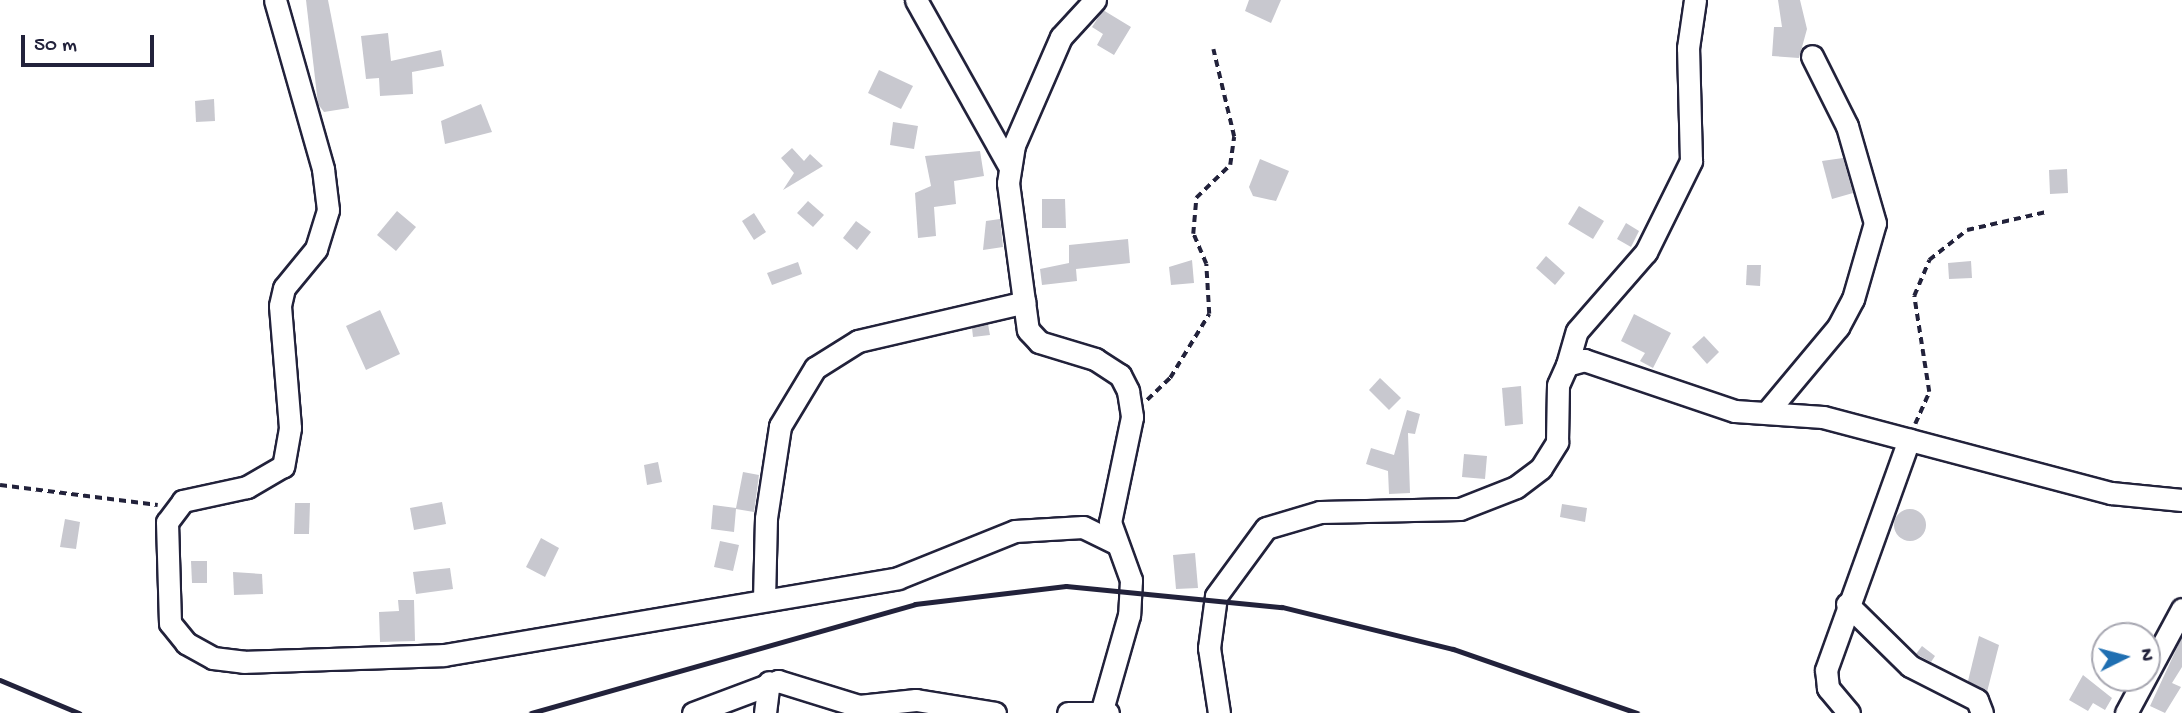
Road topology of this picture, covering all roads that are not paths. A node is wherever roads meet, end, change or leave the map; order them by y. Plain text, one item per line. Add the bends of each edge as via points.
1 (275, 0) edge
2 (916, 0) edge
3 (1095, 0) edge
4 (1695, 0) edge
5 (1812, 56) dead end
6 (1009, 164) junction
7 (1025, 302) junction
8 (1567, 365) junction
9 (1767, 412) junction
10 (1909, 439) junction
11 (2182, 500) edge
12 (1116, 542) junction
13 (764, 600) junction
14 (1847, 604) junction
15 (2182, 609) edge
16 (769, 682) junction
17 (1104, 712) edge
18 (693, 713) edge
19 (765, 713) edge
20 (995, 713) edge
21 (1068, 713) edge
22 (1219, 713) edge
23 (1849, 713) edge
24 (1982, 713) edge
25 (2126, 713) edge

1 - 13 street via 323,169 328,210 316,249 284,288 280,306 288,452 269,478 176,507 167,522 170,623 186,643 228,661 455,654
2 - 6 street
3 - 6 street via 1061,37
4 - 8 street via 1688,48 1691,161 1646,252 1577,331
5 - 9 street via 1847,126 1875,223 1853,299 1838,327
6 - 7 street
7 - 12 street via 1028,330 1039,342 1095,359 1120,376 1132,417 1113,487 1110,522
7 - 13 street via 858,341 815,368 780,426 766,518
8 - 9 street via 1599,363 1706,403
8 - 22 street via 1558,385 1557,442 1541,468 1516,487 1460,509 1320,512 1266,528 1216,596 1209,648
9 - 10 street via 1823,417
10 - 11 street via 2111,493
10 - 14 street
12 - 13 street via 1083,527 1014,531 904,576
12 - 17 street via 1131,580 1130,603
14 - 23 street via 1826,670 1828,688
14 - 24 street via 1910,666 1977,700
15 - 25 street
16 - 18 street
16 - 19 street
16 - 20 street via 790,681 859,706 916,700
17 - 21 street

